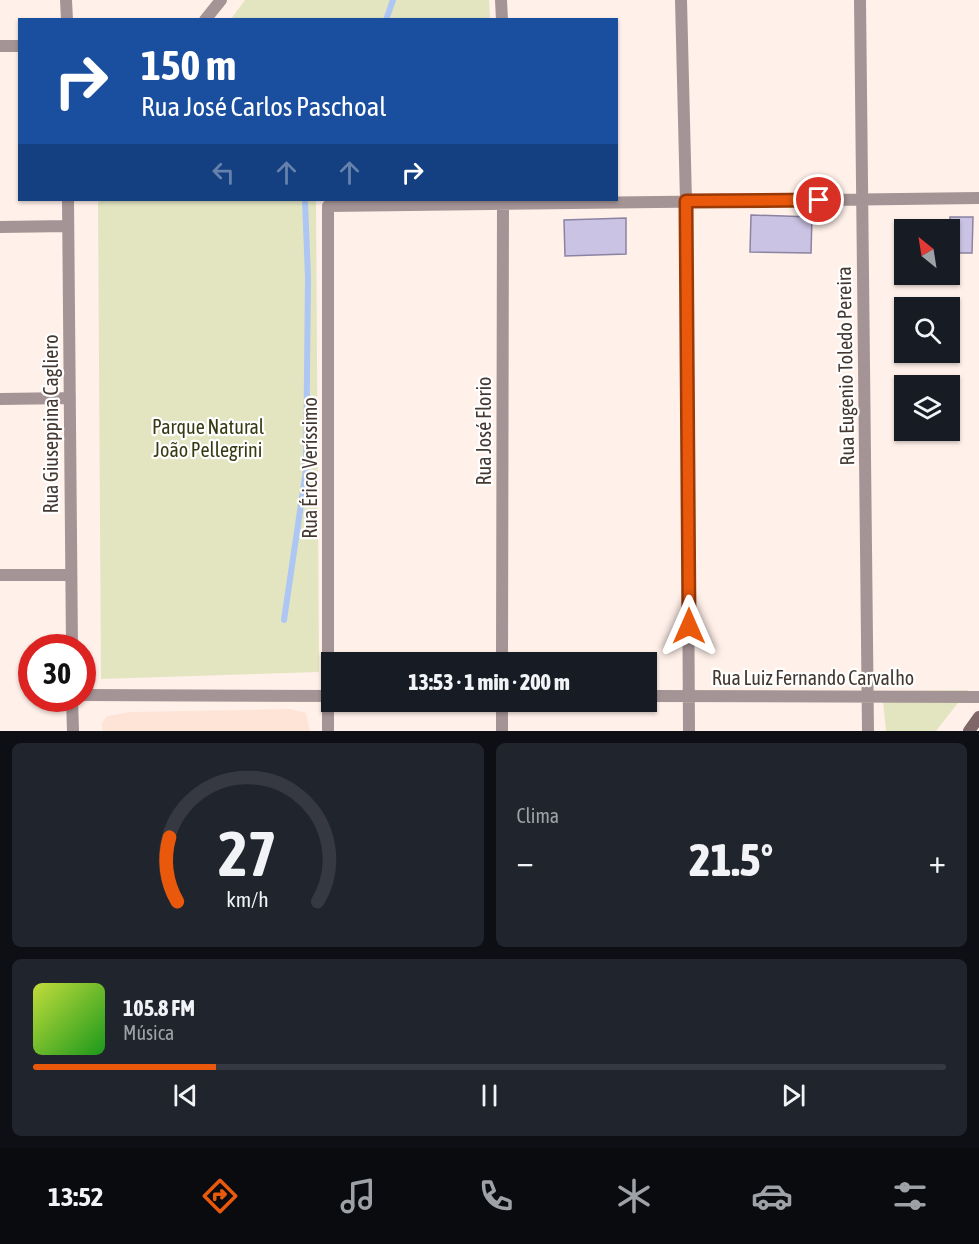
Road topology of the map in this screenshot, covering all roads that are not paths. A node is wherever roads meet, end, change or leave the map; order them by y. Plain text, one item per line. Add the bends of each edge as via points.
1 (66, 0) edge
2 (221, 0) edge
3 (501, 0) edge
4 (681, 0) edge
5 (860, 0) edge
6 (66, 18) edge
7 (207, 18) edge
8 (502, 18) edge
9 (0, 46) edge
10 (18, 46) edge
11 (979, 198) edge
12 (863, 199) junction
13 (68, 201) edge
14 (503, 201) edge
15 (686, 201) junction
16 (68, 226) junction
17 (0, 227) edge
18 (70, 398) junction
19 (0, 399) edge
20 (0, 575) edge
21 (71, 575) junction
22 (72, 634) edge
23 (330, 652) edge
24 (502, 652) edge
25 (96, 695) edge
26 (321, 696) edge
27 (657, 696) edge
28 (689, 696) junction
29 (867, 697) junction
30 (979, 697) edge
31 (72, 712) edge
32 (329, 712) edge
33 (502, 712) edge
34 (979, 717) edge
35 (73, 731) edge
36 (328, 731) edge
37 (502, 731) edge
38 (689, 731) edge
39 (868, 731) edge
40 (969, 731) edge

1 - 6 street
2 - 7 street
3 - 8 street
4 - 15 street
5 - 12 street, Rua Eugenio Toledo Pereira
9 - 10 street
11 - 12 street
12 - 15 street
12 - 29 street, Rua Eugenio Toledo Pereira
13 - 16 street, Rua Giuseppina Cagliero
14 - 15 street
14 - 23 street, Rua Érico Veríssimo via 328,206
14 - 24 street, Rua José Florio
15 - 28 street
16 - 17 street
16 - 18 street, Rua Giuseppina Cagliero
18 - 19 street
18 - 21 street, Rua Giuseppina Cagliero
20 - 21 street
21 - 22 street, Rua Giuseppina Cagliero
25 - 26 street
27 - 28 street, Rua Luiz Fernando Carvalho
28 - 29 street, Rua Luiz Fernando Carvalho
28 - 38 street
29 - 30 street, Rua Luiz Fernando Carvalho
29 - 39 street, Rua Eugenio Toledo Pereira
31 - 35 street
32 - 36 street, Rua Érico Veríssimo
33 - 37 street
34 - 40 main road

